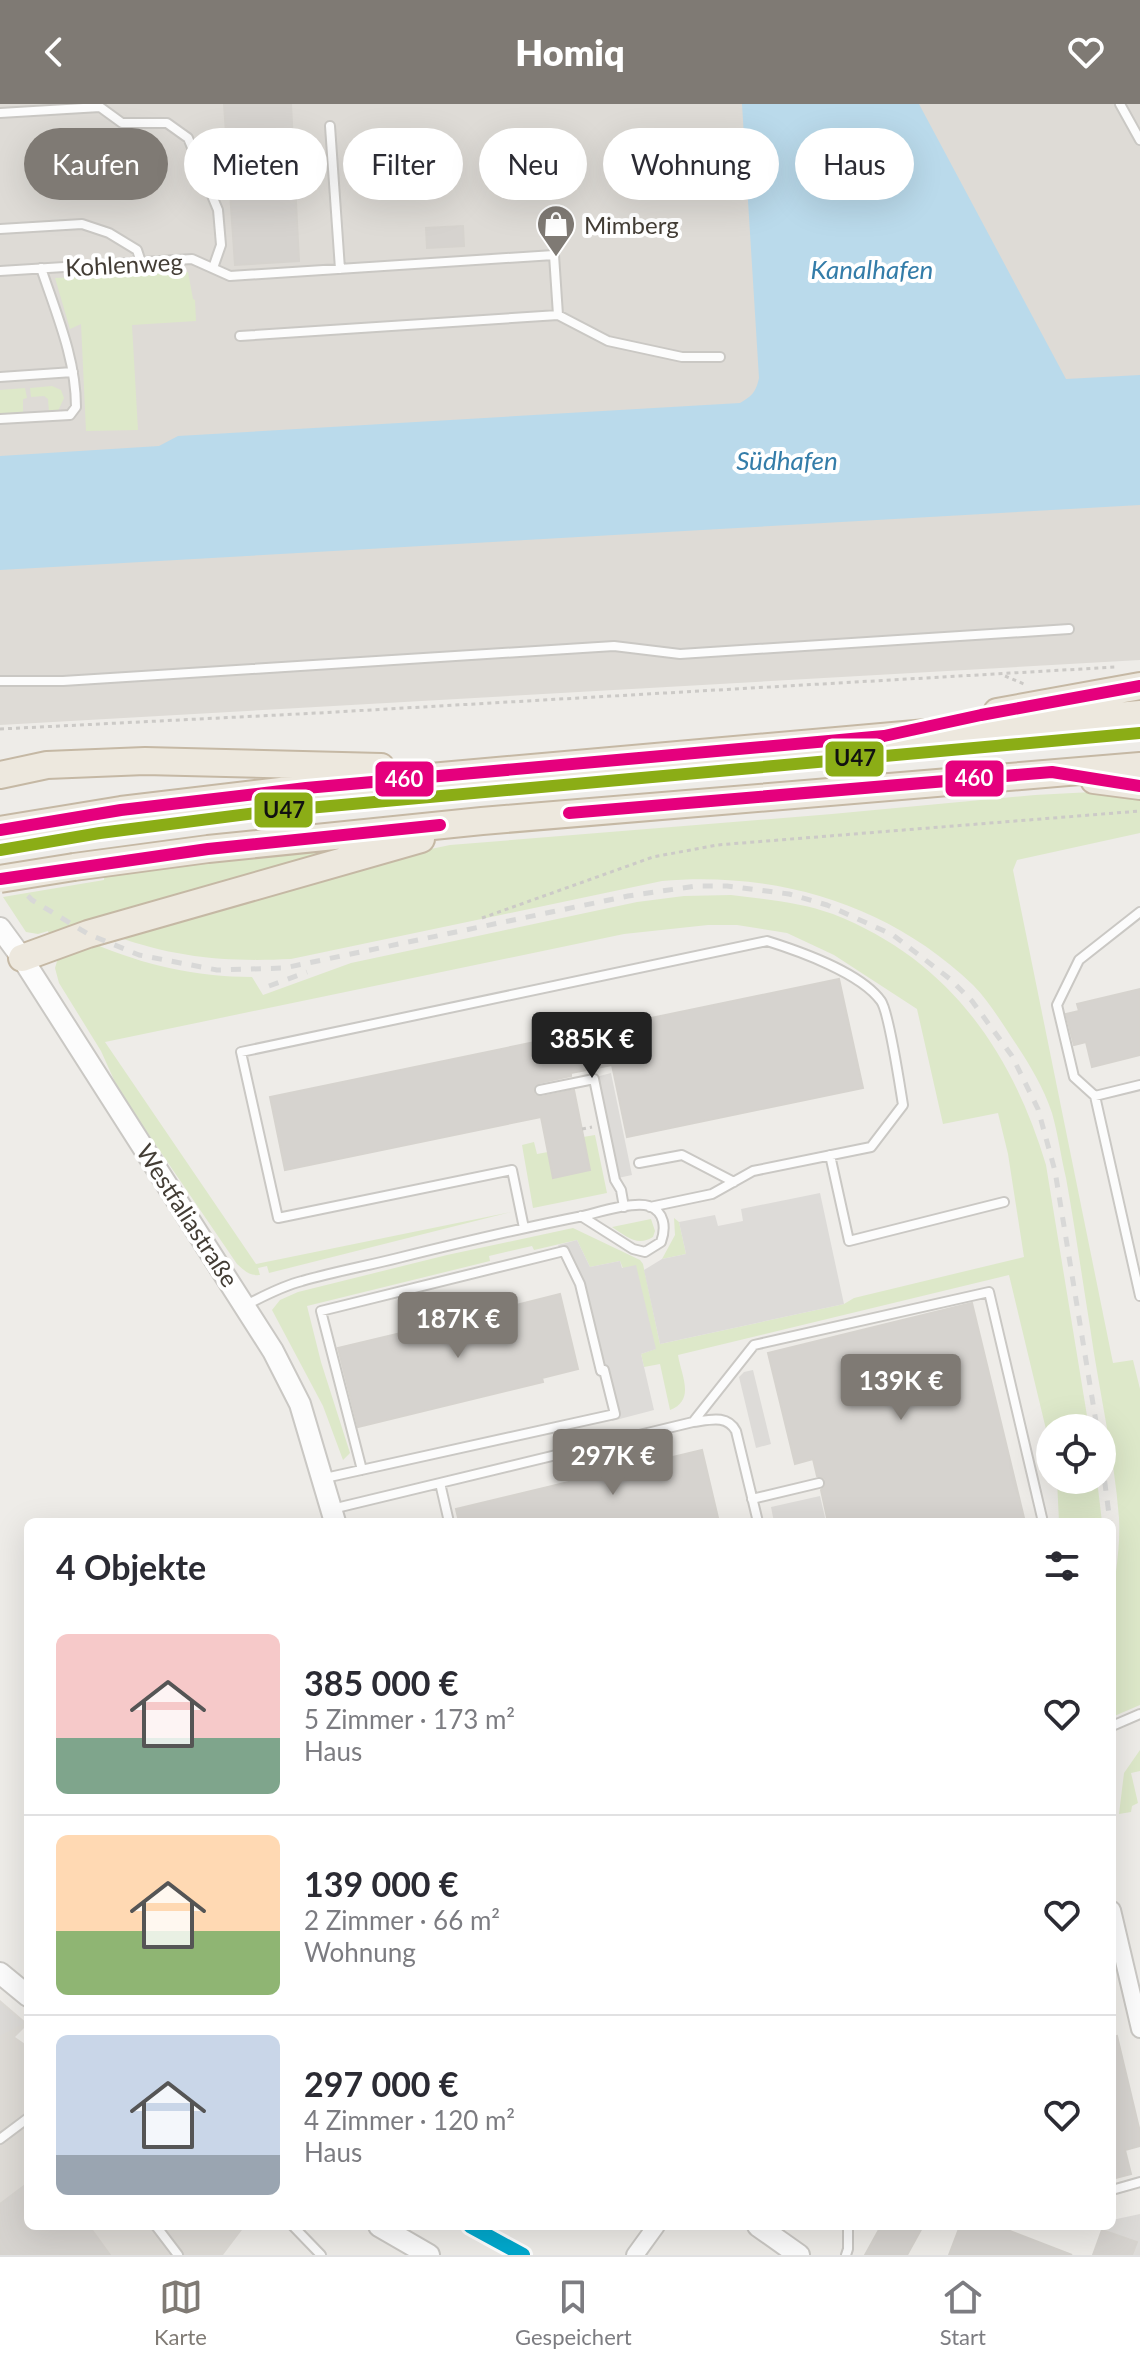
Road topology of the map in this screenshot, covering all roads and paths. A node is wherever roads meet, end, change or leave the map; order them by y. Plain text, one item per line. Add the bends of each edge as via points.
1 (1120, 104) edge
2 (0, 113) edge
3 (330, 126) dead end
4 (1140, 140) edge
5 (0, 229) edge
6 (141, 262) junction
7 (41, 268) junction
8 (213, 268) junction
9 (340, 269) junction
10 (0, 271) edge
11 (558, 315) junction
12 (240, 336) dead end
13 (720, 357) dead end
14 (73, 372) junction
15 (0, 377) edge
16 (0, 419) edge
17 (1069, 629) dead end
18 (1132, 676) edge
19 (0, 681) edge
20 (1140, 714) edge
21 (0, 729) edge
22 (884, 736) junction
23 (1140, 766) edge
24 (481, 772) junction
25 (1052, 772) junction
26 (0, 775) edge
27 (1140, 786) edge
28 (1140, 811) edge
29 (482, 821) junction
30 (0, 830) edge
31 (0, 879) edge
32 (1140, 912) edge
33 (482, 918) dead end
34 (0, 928) edge
35 (22, 958) junction
36 (1140, 1085) edge
37 (540, 1090) dead end
38 (1095, 1096) junction
39 (830, 1155) junction
40 (639, 1163) dead end
41 (734, 1182) junction
42 (1004, 1202) dead end
43 (624, 1207) junction
44 (650, 1207) junction
45 (581, 1216) junction
46 (524, 1228) junction
47 (1140, 1296) edge
48 (246, 1305) junction
49 (693, 1422) junction
50 (362, 1470) junction
51 (324, 1479) junction
52 (440, 1483) junction
53 (819, 1483) dead end
54 (752, 1499) junction
55 (333, 1515) edge
56 (448, 1518) edge
57 (757, 1518) edge
58 (1042, 1518) edge
59 (1140, 1714) edge
60 (1116, 1724) edge
61 (1116, 1942) edge
62 (0, 1973) edge
63 (24, 1993) edge
64 (1140, 2028) edge
65 (24, 2121) edge
66 (0, 2139) edge
67 (1140, 2182) edge
68 (1116, 2189) edge
69 (159, 2230) edge
70 (297, 2230) edge
71 (386, 2230) edge
72 (653, 2230) edge
73 (764, 2230) edge
74 (848, 2230) edge
75 (178, 2255) edge
76 (321, 2255) edge
77 (429, 2255) edge
78 (635, 2255) edge
79 (799, 2255) edge
80 (846, 2255) edge

1 - 4 lane
2 - 8 lane via 100,107 122,123 167,123 188,138 218,210 221,245
3 - 9 lane
5 - 6 lane via 82,224 137,250
6 - 7 lane, Kohlenweg
6 - 8 lane, Kohlenweg via 192,259
7 - 10 lane, Kohlenweg
7 - 14 lane
8 - 9 lane, Kohlenweg via 230,276
9 - 11 lane, Kohlenweg via 554,255
11 - 12 lane
11 - 13 lane via 608,341 682,357
14 - 15 lane
14 - 16 lane via 76,407 70,415
17 - 19 lane via 680,654 614,646
18 - 21 path
18 - 22 highway
20 - 22 highway
22 - 24 highway
23 - 25 highway
24 - 26 highway via 145,761 47,765
24 - 30 highway via 203,799
25 - 27 highway
25 - 29 highway
28 - 33 path via 717,845 653,857
29 - 31 highway, bridge via 208,849
29 - 35 highway via 88,934
32 - 38 lane via 1079,960 1057,1005 1074,1077
34 - 35 street, Westfaliastraße
35 - 48 street, Westfaliastraße
36 - 38 lane
37 - 43 lane via 594,1079
38 - 47 lane
39 - 41 lane via 753,1171
39 - 42 lane via 849,1241
39 - 46 lane via 871,1147 903,1105 883,1003 866,987 805,952 767,941 241,1052 278,1218 512,1170
40 - 41 lane via 682,1155
41 - 44 lane via 712,1194
43 - 44 lane
43 - 45 lane
44 - 45 lane via 663,1220 664,1232 661,1242 645,1252
45 - 46 lane
46 - 48 lane via 301,1281
48 - 51 street, Westfaliastraße via 300,1404
49 - 52 lane
49 - 54 lane via 720,1419 732,1424
49 - 58 lane via 754,1345 989,1292
50 - 50 lane via 615,1414 580,1284 564,1251 321,1311
50 - 51 lane
51 - 55 street, Westfaliastraße
52 - 55 lane
52 - 56 lane
53 - 54 lane
54 - 57 lane
59 - 60 lane
61 - 64 street
62 - 63 street
65 - 66 lane
67 - 68 lane
69 - 75 lane
70 - 76 lane
71 - 77 street
72 - 78 street
73 - 79 street
74 - 80 lane

